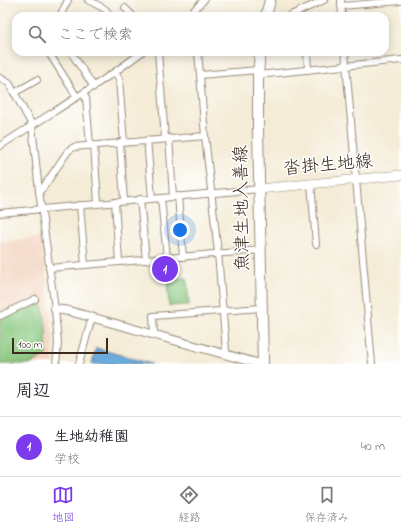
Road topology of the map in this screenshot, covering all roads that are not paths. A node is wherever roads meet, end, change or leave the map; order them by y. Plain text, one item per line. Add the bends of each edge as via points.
1 (68, 0) edge
2 (88, 0) edge
3 (204, 0) edge
4 (270, 0) edge
5 (324, 0) edge
6 (401, 1) edge
7 (341, 3) edge
8 (125, 8) dead end
9 (62, 12) edge
10 (108, 12) edge
11 (129, 12) edge
12 (192, 12) edge
13 (267, 12) edge
14 (306, 12) edge
15 (51, 56) edge
16 (73, 56) edge
17 (133, 56) edge
18 (158, 56) edge
19 (198, 56) edge
20 (260, 56) edge
21 (307, 56) edge
22 (345, 56) edge
23 (401, 60) edge
24 (346, 66) junction
25 (308, 70) junction
26 (115, 72) junction
27 (258, 72) junction
28 (200, 75) junction
29 (0, 78) edge
30 (37, 80) dead end
31 (94, 87) junction
32 (14, 93) junction
33 (80, 96) junction
34 (32, 125) junction
35 (205, 136) junction
36 (167, 138) junction
37 (147, 140) junction
38 (122, 142) junction
39 (92, 145) junction
40 (0, 146) edge
41 (401, 175) edge
42 (356, 178) junction
43 (311, 183) junction
44 (259, 188) junction
45 (39, 190) junction
46 (212, 193) junction
47 (175, 196) junction
48 (152, 198) junction
49 (161, 198) junction
50 (140, 200) junction
51 (124, 201) junction
52 (116, 202) junction
53 (98, 203) junction
54 (80, 205) junction
55 (41, 209) junction
56 (0, 213) edge
57 (316, 244) dead end
58 (261, 250) junction
59 (218, 254) junction
60 (183, 256) junction
61 (167, 258) junction
62 (146, 260) junction
63 (119, 262) junction
64 (85, 265) junction
65 (49, 268) junction
66 (35, 299) dead end
67 (262, 308) junction
68 (55, 309) junction
69 (223, 310) junction
70 (0, 316) edge
71 (92, 317) junction
72 (154, 334) junction
73 (225, 355) junction
74 (242, 362) edge
75 (56, 364) edge
76 (79, 364) edge
77 (260, 364) edge
78 (264, 364) edge
79 (372, 364) edge

1 - 9 street
2 - 10 street
3 - 12 street
4 - 13 main road
5 - 14 street
6 - 7 street
8 - 11 street
15 - 33 street
16 - 31 street
17 - 26 street
18 - 36 street
19 - 28 street
20 - 27 main road, 魚津生地入善線
21 - 25 street
22 - 24 street
23 - 24 street
24 - 25 street
24 - 42 street
25 - 27 street
26 - 31 street
26 - 38 street via 120,79
27 - 28 street
27 - 44 main road, 魚津生地入善線
28 - 35 street
29 - 32 street via 8,83
30 - 32 street
31 - 33 street
32 - 34 street
33 - 34 street
33 - 39 street via 86,98
34 - 40 street
34 - 45 street
35 - 36 street
35 - 46 street
36 - 37 street
36 - 47 street
37 - 38 street
37 - 48 street
38 - 39 street
38 - 51 street
39 - 45 street via 74,146 68,151 43,188
39 - 53 street
41 - 42 main road, 沓掛生地線
42 - 43 main road, 沓掛生地線
42 - 79 street
43 - 44 main road, 沓掛生地線
43 - 57 street
44 - 46 street
44 - 58 main road, 魚津生地入善線
45 - 55 street
46 - 47 street
46 - 59 street
47 - 49 street
47 - 60 street
48 - 49 street
48 - 50 street
49 - 61 street
50 - 51 street
50 - 62 street
51 - 52 street
52 - 53 street
52 - 63 street
53 - 54 street
54 - 55 street
54 - 64 street
55 - 56 street
55 - 65 street
58 - 59 street
58 - 67 main road, 魚津生地入善線
59 - 60 street
59 - 69 street
60 - 61 street
61 - 62 street
62 - 63 street
63 - 64 street
64 - 65 street
65 - 68 street
66 - 70 street
67 - 69 street
67 - 78 main road, 魚津生地入善線
68 - 71 street
68 - 75 street via 58,343
69 - 72 street via 153,316
69 - 73 street
71 - 72 street
71 - 76 street
72 - 73 street
73 - 74 street
74 - 77 street

